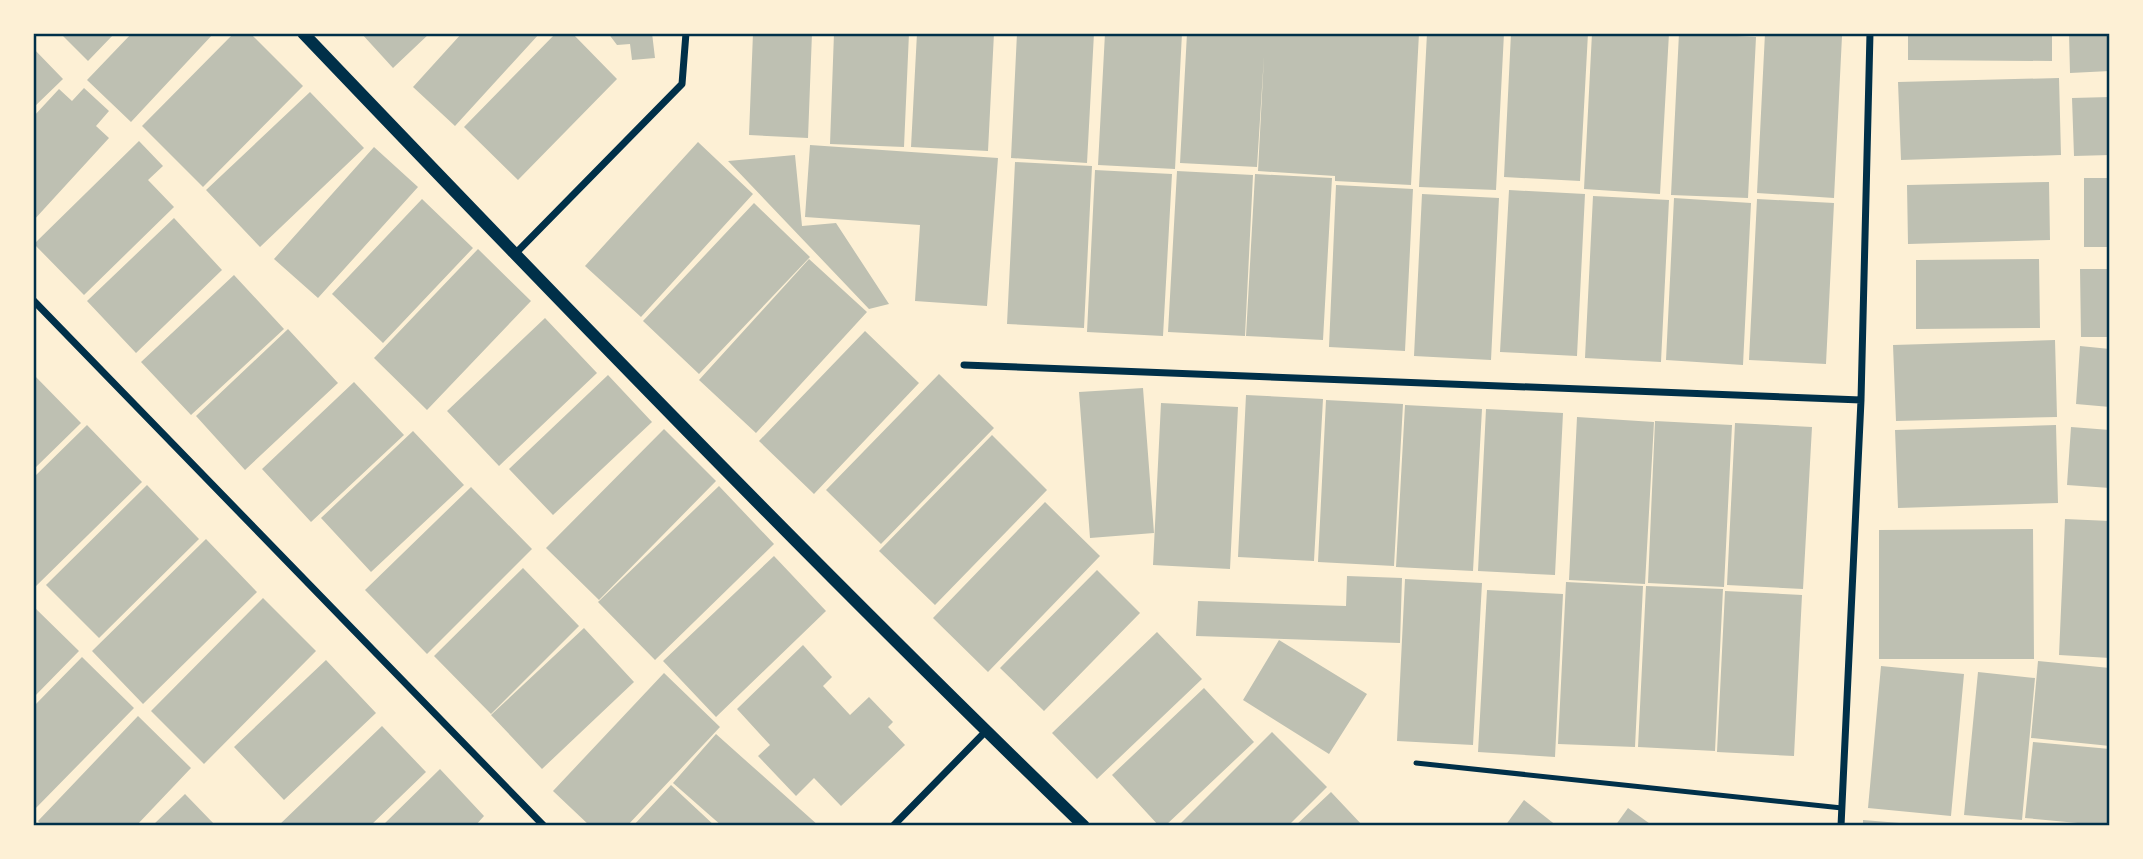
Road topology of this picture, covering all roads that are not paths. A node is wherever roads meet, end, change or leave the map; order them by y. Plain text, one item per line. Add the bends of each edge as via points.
1 (303, 33) edge
2 (686, 33) edge
3 (1870, 33) edge
4 (514, 254) junction
5 (33, 300) edge
6 (964, 365) dead end
7 (1861, 400) junction
8 (986, 731) junction
9 (1416, 763) dead end
10 (1842, 807) junction
11 (544, 826) edge
12 (893, 826) edge
13 (1084, 826) edge
14 (1841, 826) edge

1 - 4 street
2 - 4 street via 682,85
3 - 7 street
4 - 8 street
5 - 11 street
6 - 7 street
7 - 10 street
8 - 12 street
8 - 13 street
9 - 10 lane
10 - 14 street

